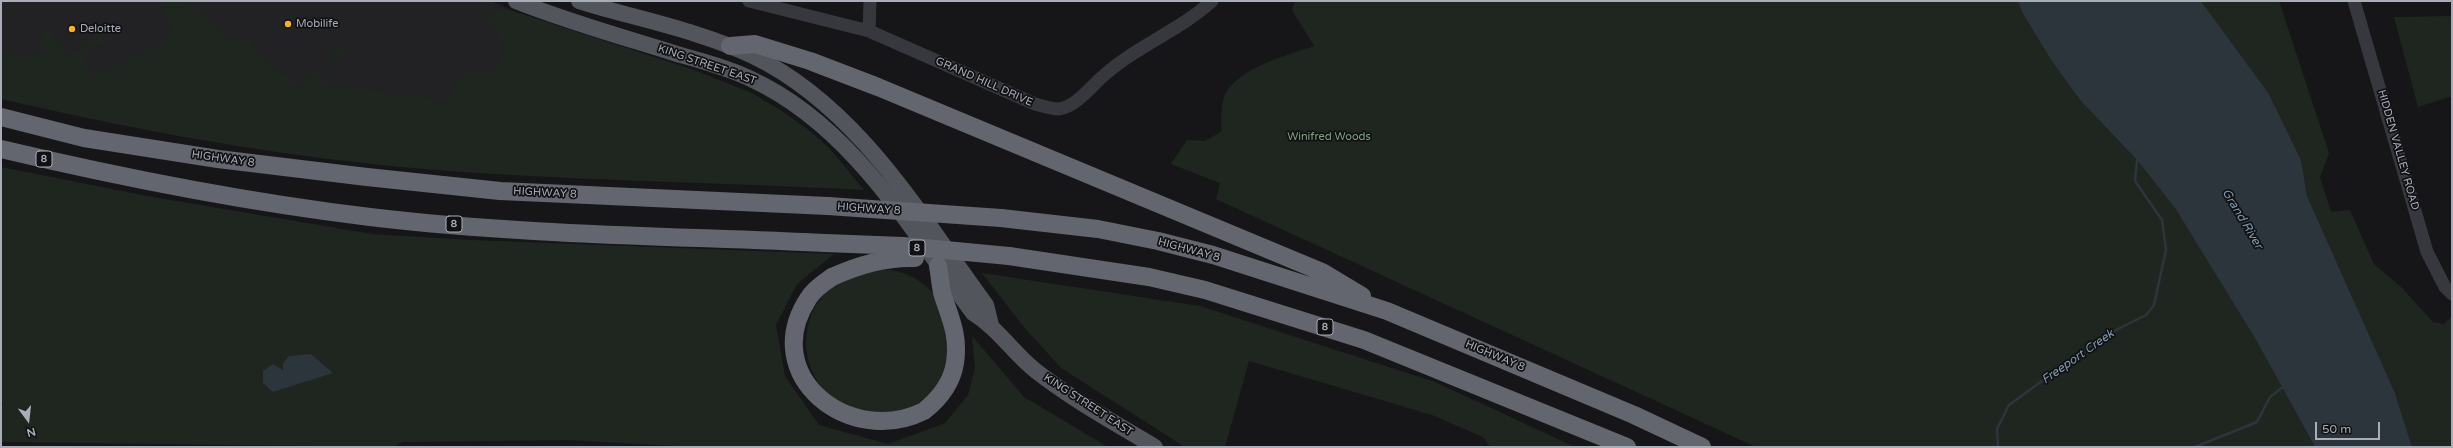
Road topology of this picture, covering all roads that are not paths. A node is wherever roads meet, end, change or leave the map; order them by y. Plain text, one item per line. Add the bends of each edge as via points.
1 (516, 1) edge
2 (579, 1) edge
3 (749, 1) edge
4 (870, 1) edge
5 (1212, 1) edge
6 (2354, 1) edge
7 (869, 31) junction
8 (730, 46) junction
9 (1, 117) edge
10 (1, 149) edge
11 (1, 154) edge
12 (87, 170) junction
13 (1009, 256) junction
14 (938, 266) junction
15 (2452, 294) edge
16 (1386, 311) junction
17 (991, 324) junction
18 (1155, 447) edge
19 (1627, 447) edge
20 (1702, 447) edge

1 - 14 main road, KING STREET EAST via 574,22 711,64 751,79 780,94 828,129 850,150
2 - 8 main road, KING STREET EAST
3 - 7 street, GRAND HILL DRIVE
4 - 7 street
5 - 7 street, GRAND HILL DRIVE via 1189,21 1116,64 1073,102 1059,109 1035,104
6 - 15 street, HIDDEN VALLEY ROAD via 2427,252 2445,287
8 - 16 highway via 755,44 810,61 878,87 1322,272
8 - 17 main road, KING STREET EAST via 776,68 800,83 838,114 859,136 986,305
9 - 16 highway, HIGHWAY 8, bridge via 84,138 218,159 500,191 828,206 1001,218 1098,229 1213,255
10 - 12 highway, 8
11 - 12 highway
12 - 13 highway, 8, bridge via 219,196 372,217 501,228 903,246
13 - 14 highway, bridge via 987,261 890,259 852,268 832,277 808,298 794,331 795,362 800,378 807,392 828,413 855,426 887,427 915,417 936,401 955,365 955,332 943,295
13 - 19 highway, 8 via 1149,277 1205,290 1364,340
14 - 17 main road, KING STREET EAST via 973,313
16 - 20 highway, HIGHWAY 8 via 1634,415
17 - 18 main road, KING STREET EAST via 1034,369 1062,391

